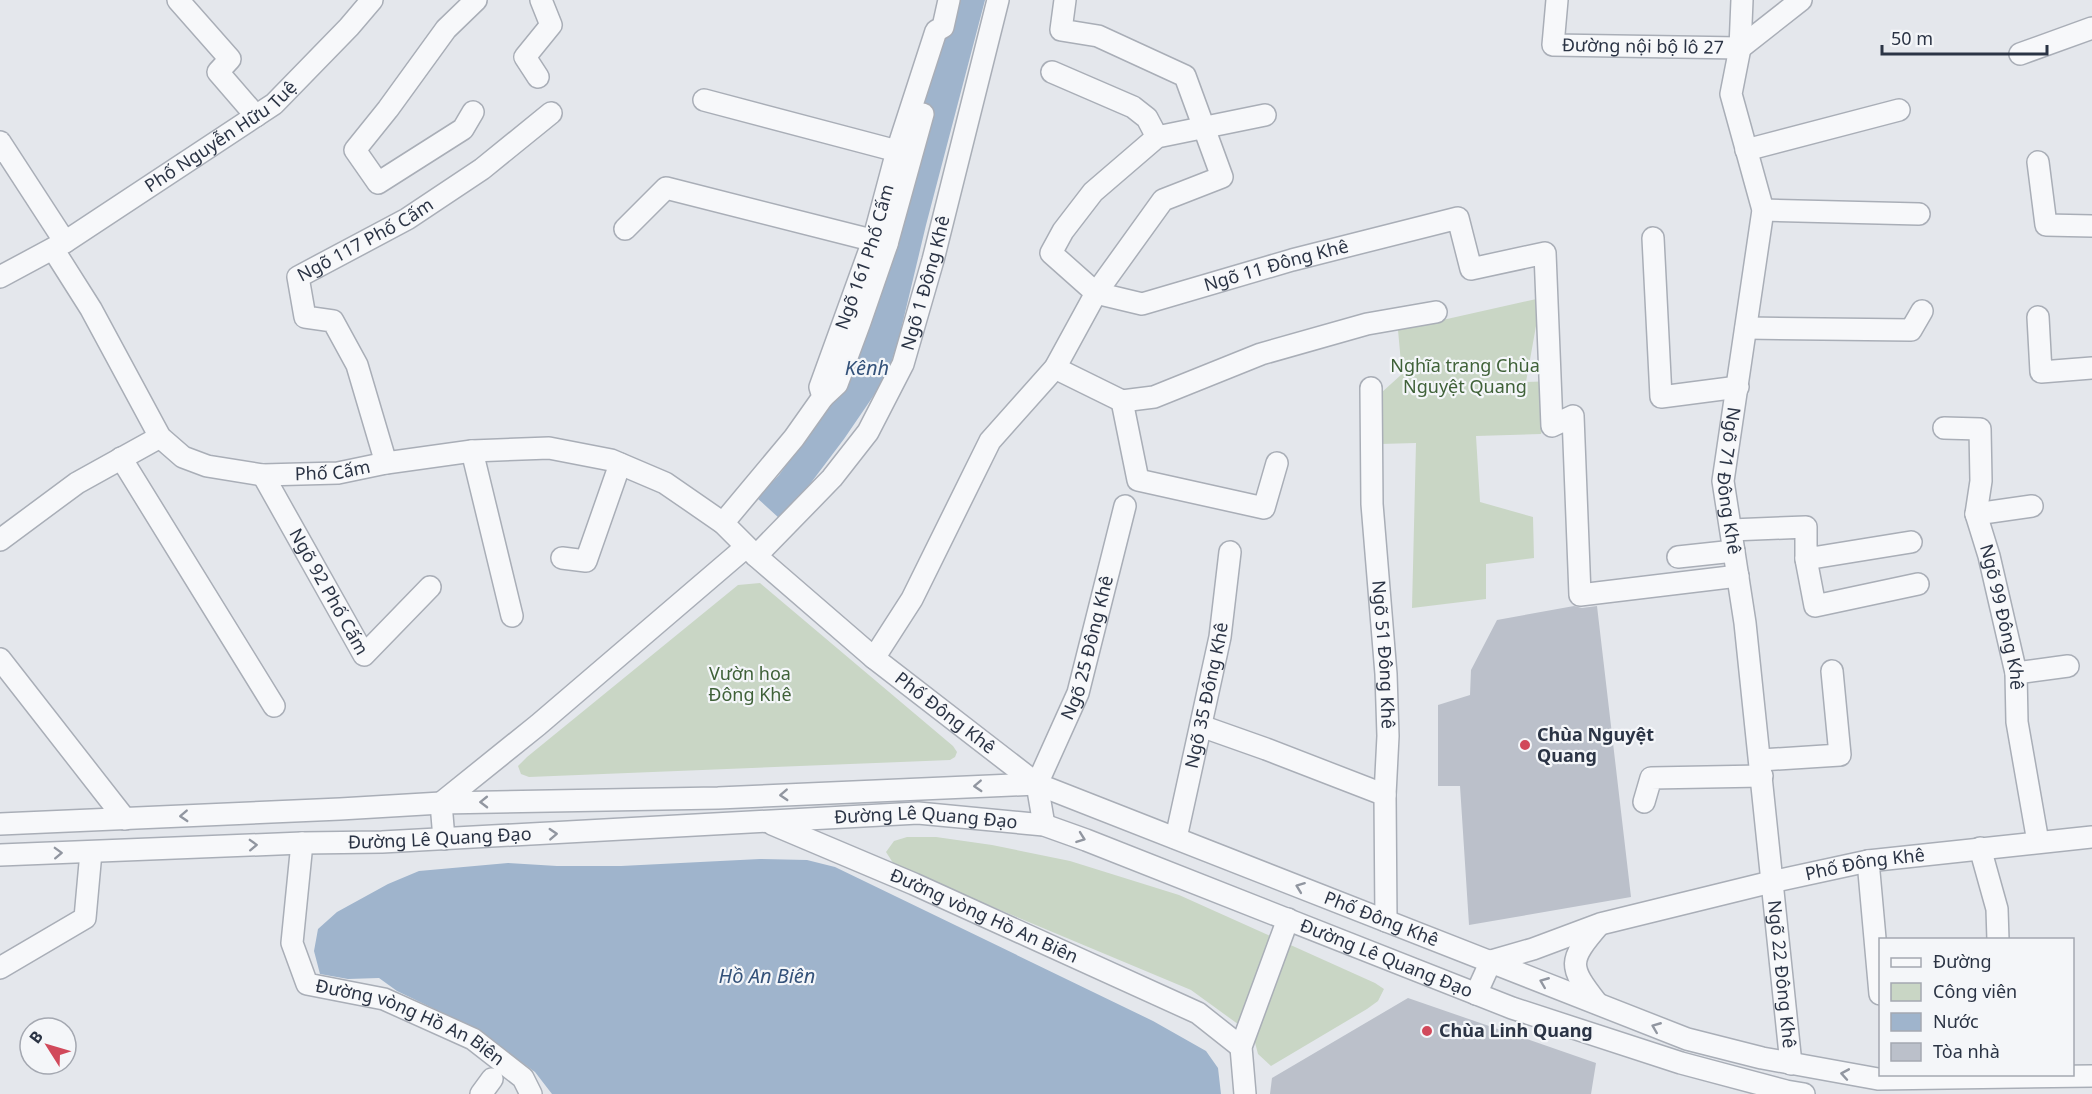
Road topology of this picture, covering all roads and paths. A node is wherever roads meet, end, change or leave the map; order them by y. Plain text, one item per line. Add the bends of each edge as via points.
1 (178, 0) edge
2 (372, 0) edge
3 (476, 0) edge
4 (541, 0) edge
5 (949, 0) edge
6 (998, 0) edge
7 (1065, 0) edge
8 (1557, 0) edge
9 (1742, 0) edge
10 (1801, 0) edge
11 (2092, 28) edge
12 (1740, 48) junction
13 (2020, 54) dead end
14 (1052, 72) dead end
15 (538, 77) dead end
16 (704, 100) dead end
17 (1899, 110) dead end
18 (917, 111) junction
19 (474, 112) dead end
20 (551, 113) dead end
21 (1265, 115) dead end
22 (256, 116) junction
23 (1205, 128) junction
24 (1157, 137) junction
25 (0, 142) edge
26 (1746, 150) junction
27 (897, 152) junction
28 (2038, 162) dead end
29 (1763, 210) junction
30 (1919, 214) dead end
31 (2092, 226) edge
32 (625, 229) dead end
33 (1653, 238) dead end
34 (880, 242) junction
35 (59, 246) junction
36 (0, 277) edge
37 (1096, 293) junction
38 (1922, 311) dead end
39 (1436, 312) dead end
40 (2038, 317) dead end
41 (1746, 328) junction
42 (1055, 368) junction
43 (2092, 368) edge
44 (1738, 387) junction
45 (1371, 388) dead end
46 (1122, 401) junction
47 (1944, 428) dead end
48 (160, 437) junction
49 (472, 451) junction
50 (121, 458) junction
51 (386, 463) junction
52 (1277, 463) dead end
53 (620, 464) junction
54 (263, 475) junction
55 (1125, 506) dead end
56 (2032, 506) dead end
57 (1976, 514) junction
58 (723, 523) junction
59 (0, 540) edge
60 (1732, 541) junction
61 (1911, 542) dead end
62 (751, 551) junction
63 (1230, 552) dead end
64 (1678, 557) dead end
65 (562, 558) dead end
66 (1806, 559) junction
67 (1738, 576) junction
68 (1918, 584) dead end
69 (430, 587) dead end
70 (512, 616) dead end
71 (0, 658) edge
72 (874, 658) junction
73 (2068, 666) dead end
74 (1832, 671) dead end
75 (2016, 673) junction
76 (274, 706) dead end
77 (1201, 726) junction
78 (1761, 768) junction
79 (1037, 784) junction
80 (1385, 795) junction
81 (718, 798) junction
82 (441, 802) junction
83 (1644, 802) dead end
84 (125, 819) junction
85 (768, 823) junction
86 (0, 824) edge
87 (1044, 825) junction
88 (2092, 837) edge
89 (1176, 838) junction
90 (444, 839) junction
91 (2038, 842) junction
92 (302, 843) junction
93 (1980, 848) junction
94 (91, 852) junction
95 (0, 855) edge
96 (1868, 861) junction
97 (1771, 882) junction
98 (1288, 919) junction
99 (1386, 921) junction
100 (1600, 924) junction
101 (1998, 938) edge
102 (1491, 961) junction
103 (0, 968) edge
104 (1879, 974) edge
105 (1476, 994) junction
106 (1597, 1003) junction
107 (1241, 1047) junction
108 (1791, 1064) junction
109 (2005, 1076) edge
110 (2092, 1076) edge
111 (1889, 1077) edge
112 (531, 1094) edge
113 (1245, 1094) edge
114 (1804, 1094) edge

1 - 22 street via 230,59 218,72
2 - 22 street, Phố Nguyễn Hữu Tuệ via 283,96
3 - 19 street via 446,29 355,150 378,183 463,129
4 - 15 street via 551,25 525,57
5 - 18 street via 943,27 946,34
6 - 62 street, Ngõ 1 Đông Khê via 903,364 868,432 832,478
7 - 23 street via 1061,30 1098,36 1185,76
8 - 12 street, Đường nội bộ lô 27 via 1553,45
9 - 12 street, Ngõ 71 Đông Khê
10 - 12 street
11 - 13 street
12 - 26 street, Ngõ 71 Đông Khê via 1731,94
14 - 24 street via 1133,107 1147,118
16 - 27 street
17 - 26 street
18 - 27 street, Ngõ 161 Phố Cấm
18 - 34 street
20 - 51 street, Ngõ 117 Phố Cấm via 482,170 407,219 298,277 305,317 333,321 357,365
21 - 23 street
22 - 35 street, Phố Nguyễn Hữu Tuệ
23 - 24 street
23 - 37 street via 1222,177 1163,200
24 - 37 street via 1093,192 1051,253
25 - 35 street, Phố Cấm
26 - 29 street, Ngõ 71 Đông Khê
27 - 34 street, Ngõ 161 Phố Cấm
28 - 31 street via 2046,225
29 - 30 street
29 - 41 street, Ngõ 71 Đông Khê
32 - 34 street via 666,188
33 - 44 street via 1661,397
34 - 58 street via 837,384
35 - 36 street
35 - 48 street, Phố Cấm
37 - 42 street
37 - 67 street, Ngõ 11 Đông Khê via 1142,304 1292,260 1458,218 1471,269 1545,253 1552,426 1573,416 1580,595
38 - 41 street via 1911,330
39 - 46 street via 1367,324 1261,354 1154,397
40 - 43 street via 2041,372
41 - 44 street, Ngõ 71 Đông Khê
42 - 46 street
42 - 72 street via 990,441 912,599
44 - 60 street, Ngõ 71 Đông Khê via 1723,482
45 - 80 street, Ngõ 51 Đông Khê via 1372,504 1386,674
46 - 52 street via 1138,480 1264,508
47 - 57 street, Ngõ 99 Đông Khê via 1980,429 1981,481
48 - 50 street
48 - 54 street, Phố Cấm via 183,457 207,466
49 - 51 street, Phố Cấm
49 - 53 street, Phố Cấm via 549,448
49 - 70 street
50 - 59 street via 77,483
50 - 76 street
51 - 54 street, Phố Cấm via 338,473
53 - 58 street, Phố Cấm via 665,483
53 - 65 street via 586,561
54 - 69 street, Ngõ 92 Phố Cấm via 364,655
55 - 79 street, Ngõ 25 Đông Khê via 1078,693
56 - 57 street
57 - 75 street, Ngõ 99 Đông Khê
58 - 62 street, Phố Cấm
60 - 64 street
60 - 66 street via 1806,527
60 - 67 street, Ngõ 71 Đông Khê
61 - 66 street
62 - 72 street, Phố Đông Khê
62 - 82 street, Ngõ 1 Đông Khê
63 - 77 street, Ngõ 35 Đông Khê via 1220,637
66 - 68 street via 1815,606
67 - 78 street, Ngõ 71 Đông Khê
71 - 84 street
72 - 79 street, Phố Đông Khê
73 - 75 street
74 - 78 street via 1840,755
75 - 91 street, Ngõ 99 Đông Khê via 2017,722
77 - 80 street
77 - 89 street, Ngõ 35 Đông Khê
78 - 83 street via 1652,778
78 - 97 street, Ngõ 71 Đông Khê
79 -> 81 street, Đường Lê Quang Đạo
79 - 87 street
79 - 89 street, Phố Đông Khê
80 - 99 street, Ngõ 51 Đông Khê
81 -> 82 street, Đường Lê Quang Đạo
81 - 85 street, Đường vòng Hồ An Biên
82 -> 84 street, Đường Lê Quang Đạo
82 - 90 street
84 - 86 street, Đường Lê Quang Đạo
85 - 87 street, Đường Lê Quang Đạo via 918,813
90 -> 85 street, Đường Lê Quang Đạo
85 - 107 street, Đường vòng Hồ An Biên via 914,884 1198,1013
87 -> 98 street, Đường Lê Quang Đạo
88 - 91 street, Phố Đông Khê
99 -> 89 street, Phố Đông Khê
90 - 92 street, Đường Lê Quang Đạo
91 - 93 street, Phố Đông Khê
94 -> 92 street, Đường Lê Quang Đạo
92 - 112 street, Đường vòng Hồ An Biên via 292,943 307,984 384,999 473,1039 523,1078
93 - 96 street, Phố Đông Khê
93 - 101 street via 1997,909
95 -> 94 street, Đường Lê Quang Đạo
94 - 103 street via 85,918
96 - 97 street, Phố Đông Khê
96 - 104 street
97 - 100 street, Phố Đông Khê
97 - 108 street, Ngõ 22 Đông Khê
98 - 105 street, Đường Lê Quang Đạo
98 - 107 street
99 - 102 street, Phố Đông Khê
100 - 102 street, Phố Đông Khê
100 - 106 street via 1580,948 1575,961 1578,978
102 - 105 street
106 -> 102 street, Đường Lê Quang Đạo
105 - 114 street, Đường Lê Quang Đạo via 1681,1063
108 -> 106 street, Đường Lê Quang Đạo via 1687,1039
107 - 113 street
111 -> 108 street, Đường Lê Quang Đạo via 1878,1079
109 - 110 street, Đường Lê Quang Đạo
109 - 111 street, Đường Lê Quang Đạo

